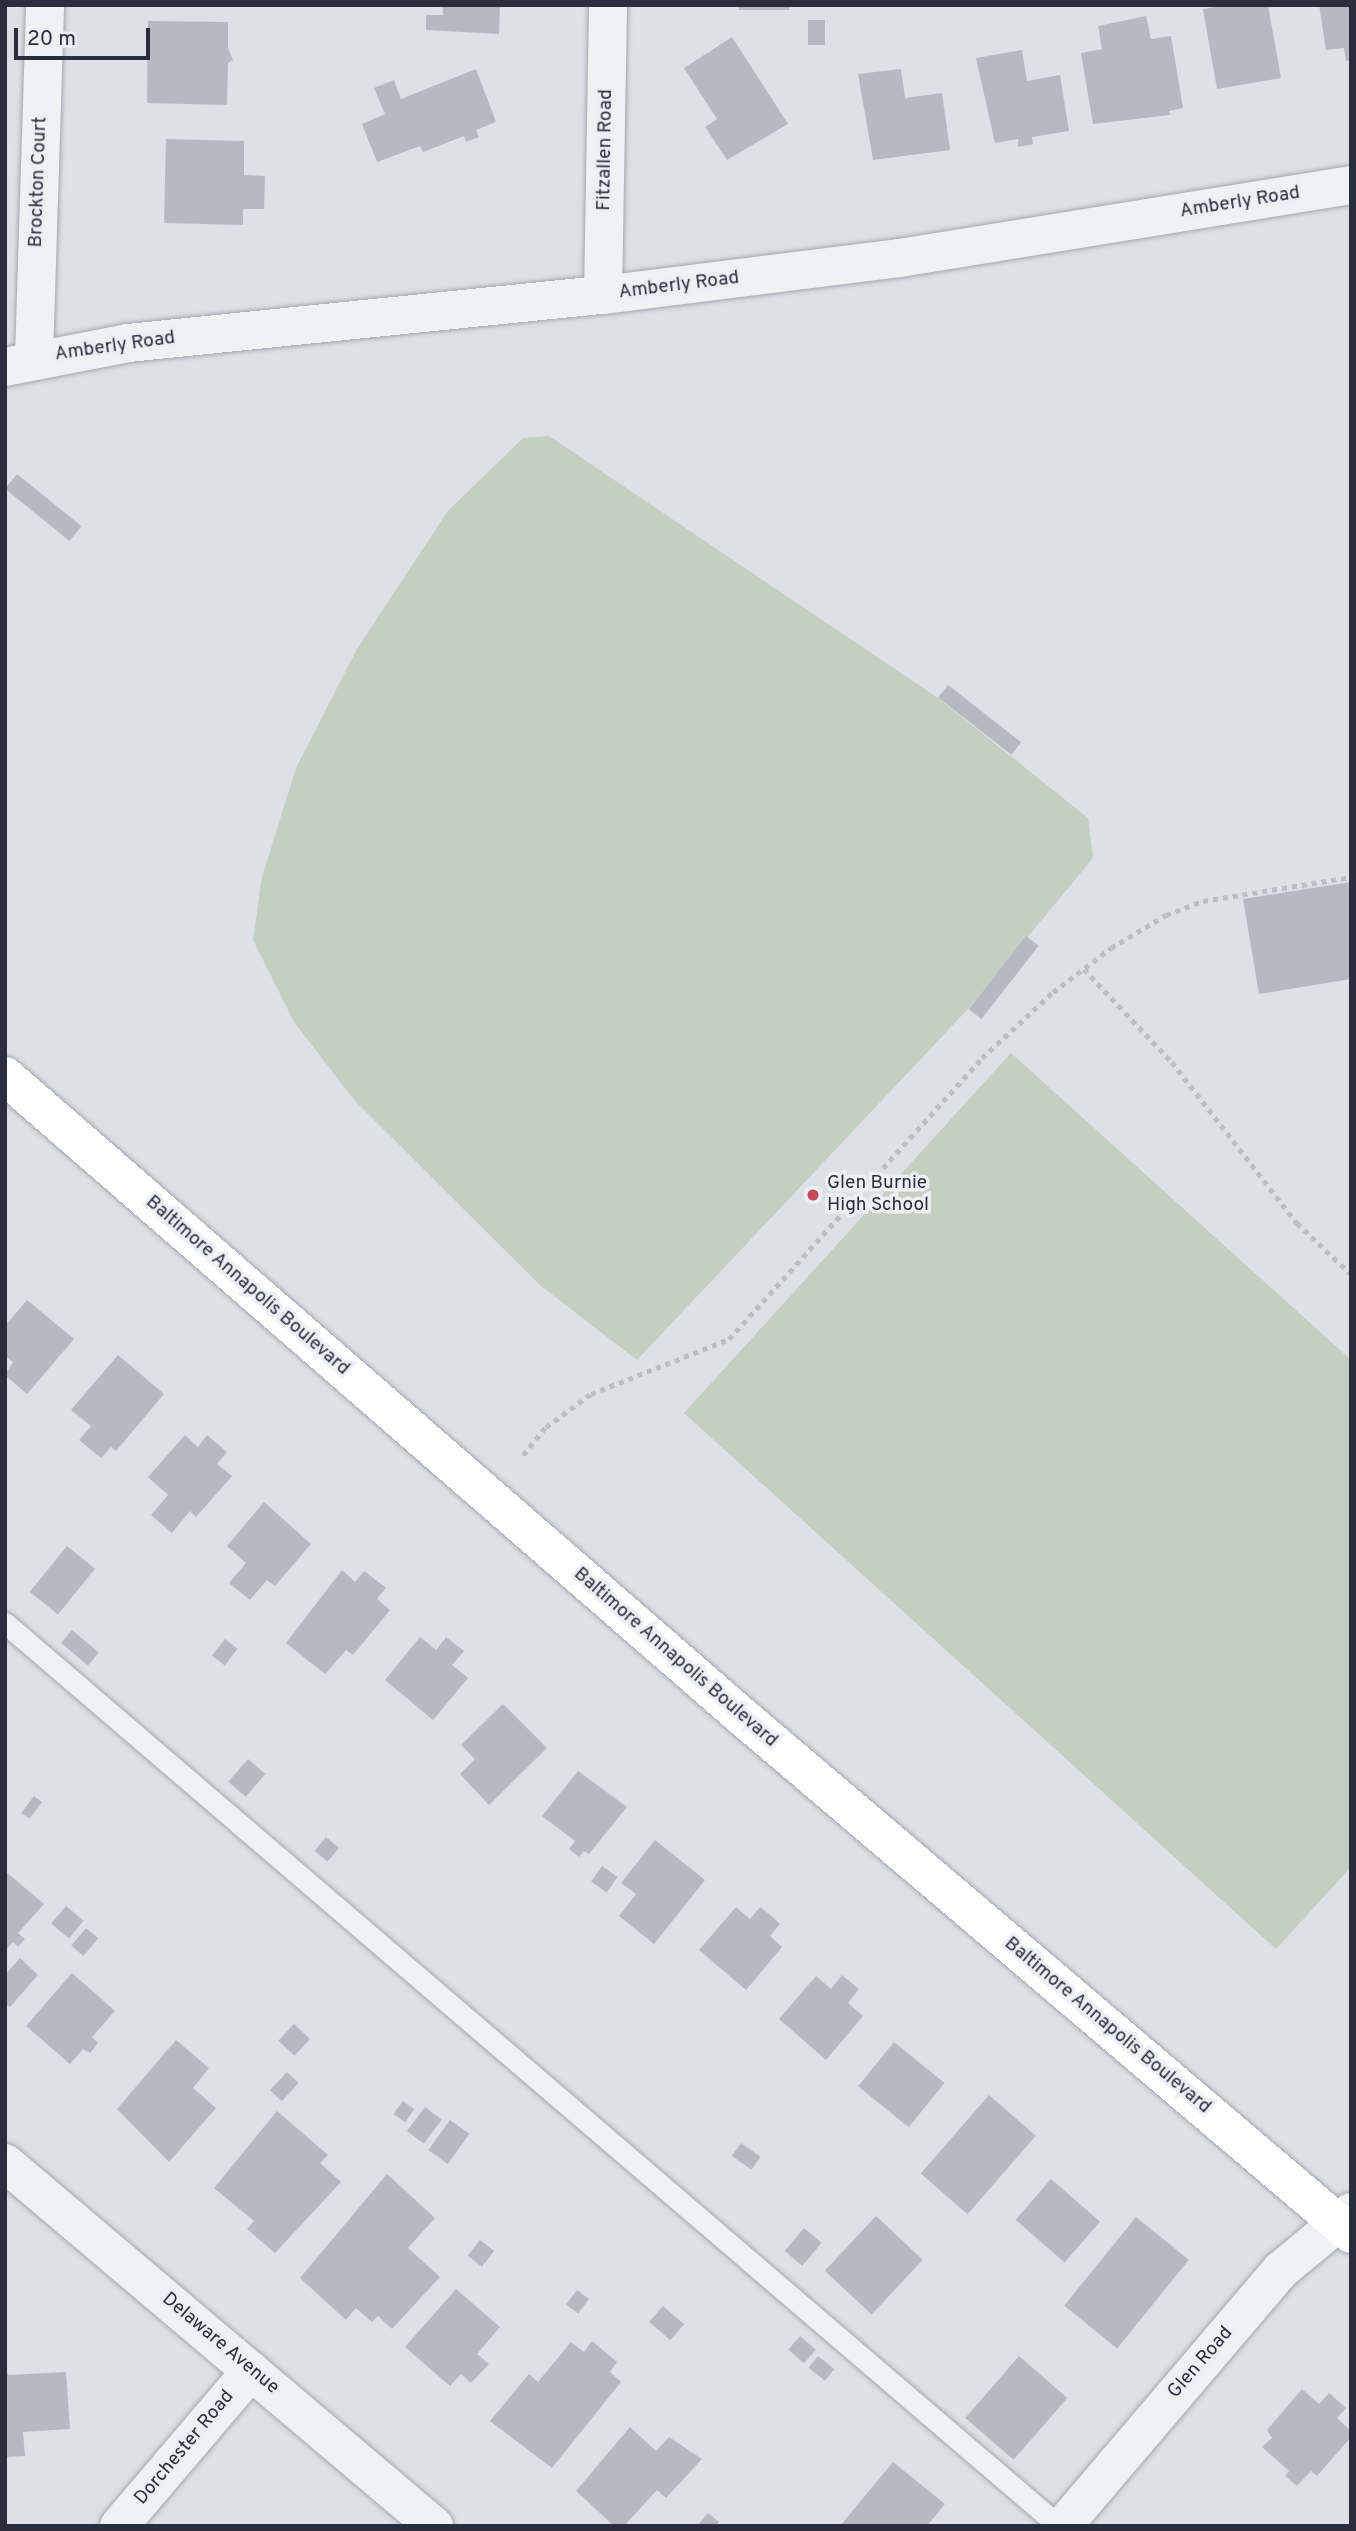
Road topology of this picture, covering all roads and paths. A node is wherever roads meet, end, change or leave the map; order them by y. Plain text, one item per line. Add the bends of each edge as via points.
1 (44, 5) edge
2 (608, 5) edge
3 (1351, 185) edge
4 (603, 295) junction
5 (20, 363) edge
6 (1351, 877) edge
7 (1084, 969) junction
8 (5, 1076) edge
9 (1351, 1274) edge
10 (523, 1455) dead end
11 (5, 1623) edge
12 (5, 2163) edge
13 (1346, 2223) edge
14 (251, 2371) junction
15 (120, 2526) edge
16 (434, 2526) edge
17 (1061, 2526) edge

1 - 5 street, Brockton Court
2 - 4 street, Fitzallen Road
3 - 4 street, Amberly Road via 900,258
4 - 5 street, Amberly Road via 128,343
6 - 7 path via 1203,901 1166,915
7 - 9 path via 1172,1062 1297,1223
7 - 10 path via 982,1058 729,1339 591,1394 546,1427
8 - 13 main road, Baltimore Annapolis Boulevard via 755,1728
11 - 17 lane
12 - 14 street, Delaware Avenue
13 - 17 street, Glen Road via 1281,2270
14 - 15 street, Dorchester Road
14 - 16 street, Delaware Avenue

